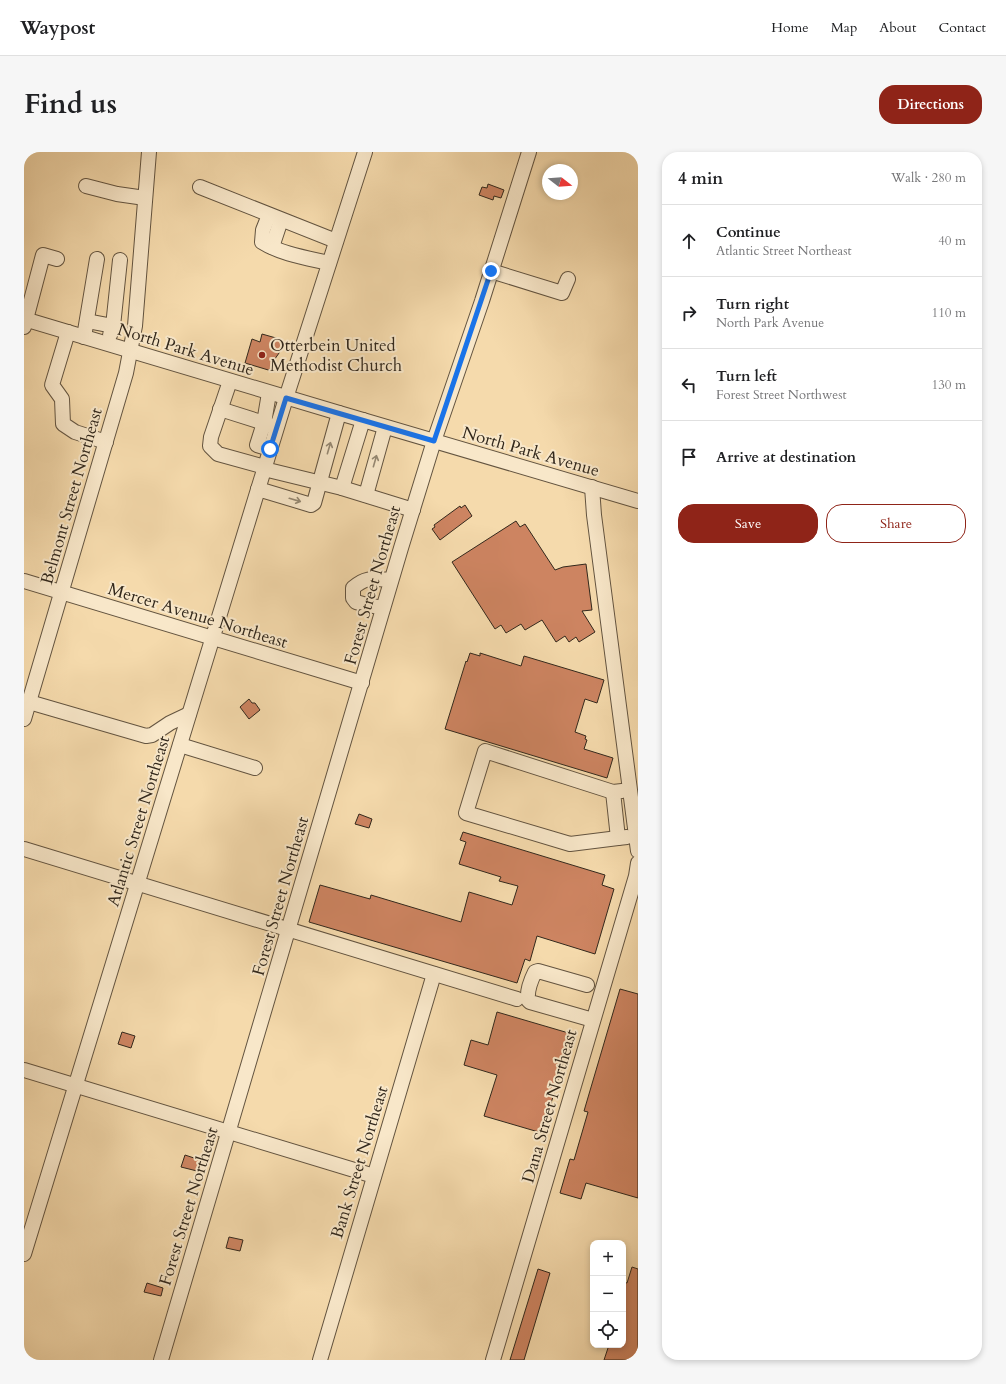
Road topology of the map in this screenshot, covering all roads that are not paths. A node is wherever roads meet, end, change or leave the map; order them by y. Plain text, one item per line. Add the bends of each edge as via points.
1 (149, 152) edge
2 (364, 152) edge
3 (529, 152) edge
4 (86, 186) dead end
5 (200, 187) dead end
6 (145, 198) junction
7 (275, 217) junction
8 (336, 241) junction
9 (97, 259) dead end
10 (57, 260) dead end
11 (120, 260) dead end
12 (329, 263) junction
13 (491, 271) junction
14 (568, 279) dead end
15 (86, 321) junction
16 (25, 322) edge
17 (113, 326) junction
18 (68, 332) junction
19 (84, 337) junction
20 (107, 344) junction
21 (130, 351) junction
22 (230, 381) junction
23 (269, 393) junction
24 (286, 398) junction
25 (220, 409) junction
26 (339, 414) junction
27 (363, 420) junction
28 (270, 425) junction
29 (385, 427) junction
30 (434, 441) junction
31 (106, 442) junction
32 (264, 468) junction
33 (319, 483) junction
34 (592, 487) junction
35 (342, 488) junction
36 (258, 489) junction
37 (366, 495) junction
38 (638, 501) edge
39 (413, 510) junction
40 (391, 580) junction
41 (24, 581) edge
42 (62, 592) junction
43 (383, 608) junction
44 (212, 638) junction
45 (362, 683) junction
46 (29, 702) junction
47 (188, 714) junction
48 (24, 719) edge
49 (180, 745) junction
50 (255, 768) dead end
51 (630, 791) junction
52 (613, 792) junction
53 (636, 837) junction
54 (618, 838) junction
55 (24, 849) edge
56 (638, 851) edge
57 (638, 863) edge
58 (137, 883) junction
59 (289, 930) junction
60 (434, 974) junction
61 (587, 986) dead end
62 (518, 999) dead end
63 (593, 1020) junction
64 (24, 1070) edge
65 (76, 1086) junction
66 (229, 1132) junction
67 (374, 1176) junction
68 (24, 1254) edge
69 (161, 1360) edge
70 (320, 1360) edge
71 (493, 1360) edge

1 - 6 street, Belmont Street Northeast
2 - 8 street, Atlantic Street Northeast
3 - 13 street, Forest Street Northeast
4 - 6 street
5 - 7 street
6 - 21 street, Belmont Street Northeast via 135,326
7 - 8 street
7 - 12 street via 263,230 262,242 298,256
8 - 12 street, Atlantic Street Northeast
9 - 15 street
10 - 16 street via 43,255
11 - 17 street
12 - 24 street, Atlantic Street Northeast
13 - 14 street via 562,293
13 - 30 street, Forest Street Northeast
15 - 17 street
15 - 19 street
16 - 18 street, North Park Avenue
17 - 20 street
18 - 19 street, North Park Avenue
18 - 31 street via 52,385 62,399 63,424 75,432
19 - 20 street, North Park Avenue
20 - 21 street, North Park Avenue
21 - 22 street, North Park Avenue
21 - 31 street, Belmont Street Northeast
22 - 23 street, North Park Avenue
22 - 25 street
23 - 24 street, North Park Avenue
23 - 28 street
24 - 26 street, North Park Avenue
24 - 28 street, Atlantic Street Northeast
25 - 28 street
25 - 32 street via 210,446 218,454
26 - 27 street, North Park Avenue
33 -> 26 street
27 - 29 street, North Park Avenue
27 - 35 street
28 - 32 street, Atlantic Street Northeast via 270,449
29 - 30 street, North Park Avenue
37 -> 29 street
30 - 34 street, North Park Avenue
30 - 39 street, Forest Street Northeast
31 - 42 street, Belmont Street Northeast
32 - 33 street
32 - 36 street, Atlantic Street Northeast
33 - 35 street
36 -> 33 street via 311,505 316,499
34 - 38 street, North Park Avenue
34 - 51 street
35 - 37 street
36 - 44 street, Atlantic Street Northeast
37 - 39 street
39 - 40 street, Forest Street Northeast
40 - 43 street, Forest Street Northeast
40 - 43 street via 370,578 353,588 353,598 356,602
41 - 42 street, Mercer Avenue Northeast
42 - 44 street, Mercer Avenue Northeast
42 - 46 street, Belmont Street Northeast
43 - 45 street, Forest Street Northeast
44 - 45 street, Mercer Avenue Northeast
44 - 47 street, Atlantic Street Northeast
45 - 59 street, Forest Street Northeast
46 - 47 street via 146,736
46 - 48 street, Belmont Street Northeast
47 - 49 street, Atlantic Street Northeast
49 - 50 street
49 - 58 street, Atlantic Street Northeast
51 - 52 street
51 - 53 street
52 - 54 street
52 - 54 street via 485,751 466,813 570,844
53 - 54 street
53 - 56 street
55 - 58 street
57 - 63 street, Dana Street Northeast
58 - 59 street
58 - 65 street, Atlantic Street Northeast
59 - 60 street
59 - 66 street, Forest Street Northeast
60 - 62 street
60 - 67 street, Bank Street Northeast
61 - 63 street via 538,971 533,976 527,997 530,1002
63 - 71 street, Dana Street Northeast
64 - 65 street
65 - 66 street
65 - 68 street, Atlantic Street Northeast
66 - 67 street
66 - 69 street, Forest Street Northeast
67 - 70 street, Bank Street Northeast

